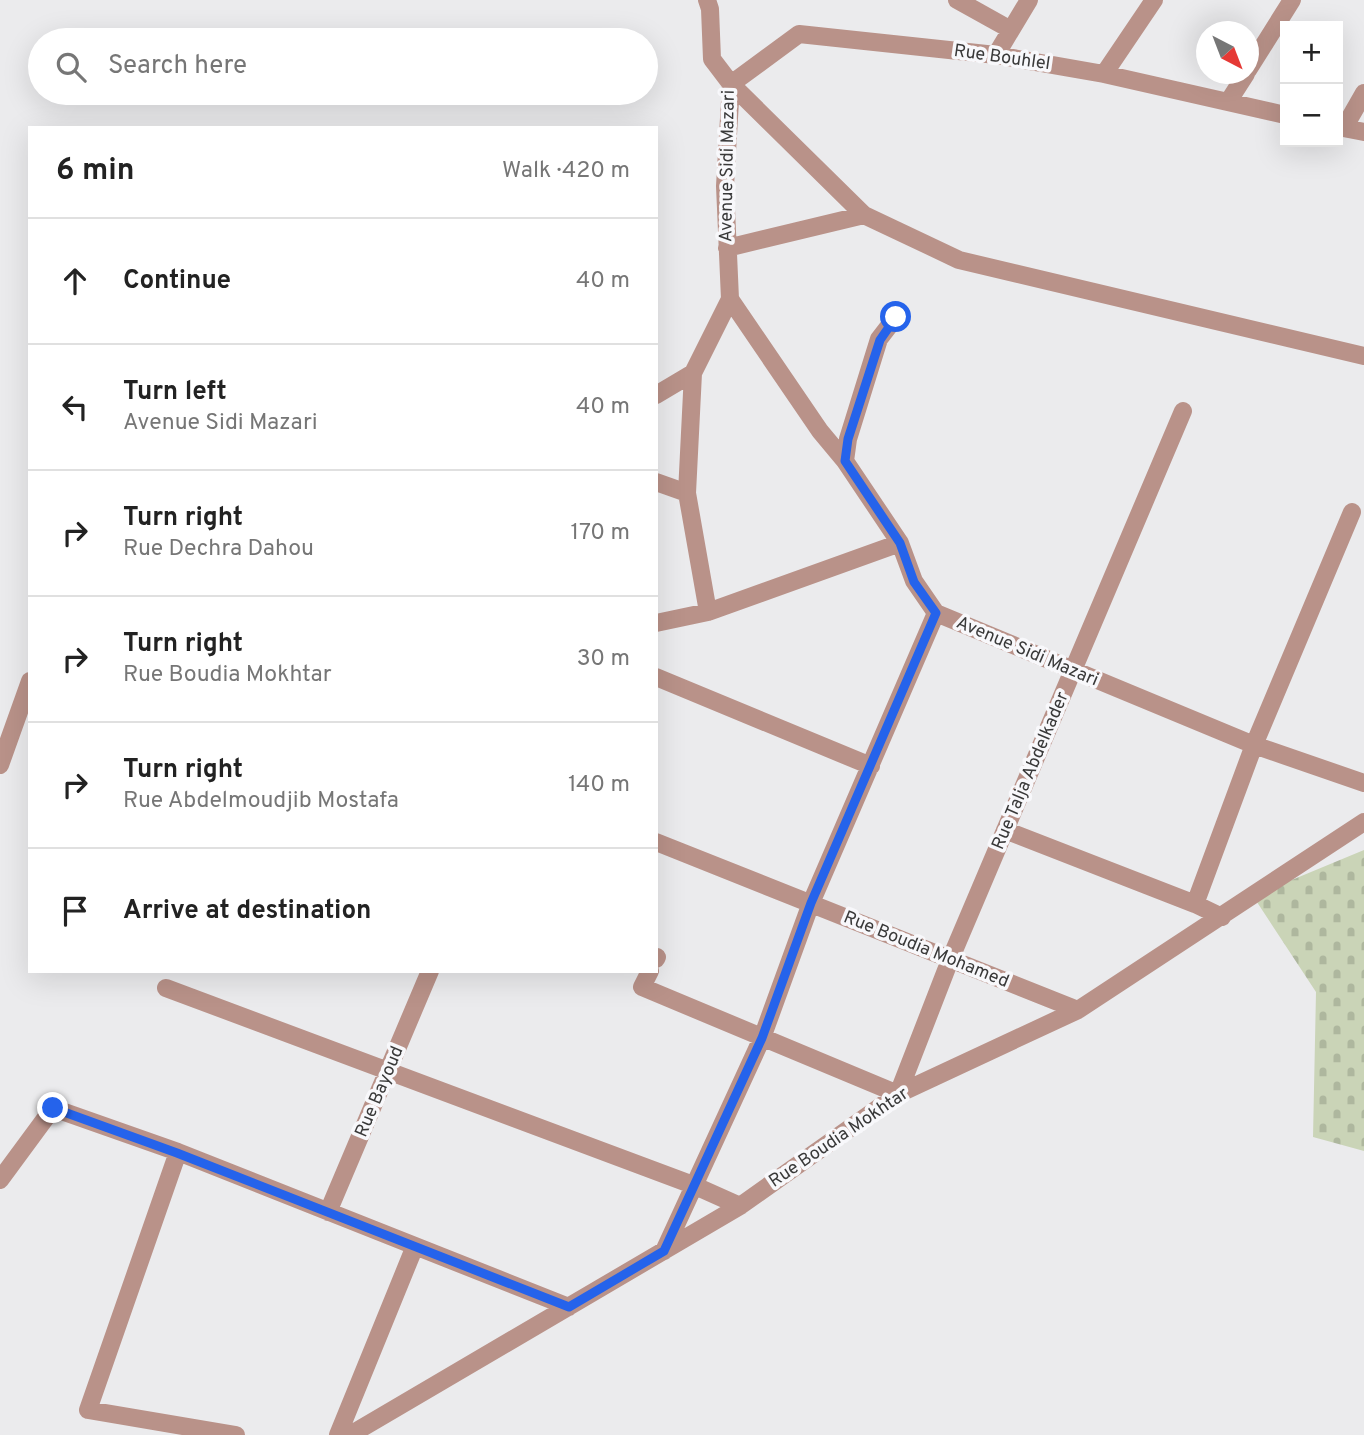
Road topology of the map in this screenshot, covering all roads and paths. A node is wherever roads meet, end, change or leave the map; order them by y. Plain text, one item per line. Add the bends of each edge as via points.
1 (707, 0) edge
2 (957, 0) edge
3 (1029, 0) edge
4 (1154, 0) edge
5 (1292, 0) edge
6 (1011, 30) junction
7 (1259, 53) edge
8 (996, 55) junction
9 (1104, 74) junction
10 (731, 84) junction
11 (1239, 84) edge
12 (1364, 93) edge
13 (1228, 102) junction
14 (1280, 114) edge
15 (1343, 124) edge
16 (1343, 127) edge
17 (1364, 132) edge
18 (864, 215) junction
19 (727, 248) junction
20 (730, 299) junction
21 (896, 317) dead end
22 (1364, 356) edge
23 (693, 373) junction
24 (658, 394) edge
25 (1183, 411) dead end
26 (845, 461) junction
27 (658, 483) edge
28 (687, 493) junction
29 (1352, 512) dead end
30 (900, 543) junction
31 (708, 612) junction
32 (936, 613) junction
33 (658, 623) edge
34 (1074, 672) junction
35 (658, 678) edge
36 (28, 687) edge
37 (1254, 746) junction
38 (0, 765) edge
39 (871, 766) junction
40 (1364, 783) edge
41 (1364, 822) edge
42 (1005, 830) junction
43 (658, 843) edge
44 (811, 903) junction
45 (1195, 904) junction
46 (1222, 917) junction
47 (950, 960) junction
48 (429, 973) edge
49 (649, 973) edge
50 (166, 988) dead end
51 (1078, 1010) junction
52 (762, 1038) junction
53 (389, 1071) junction
54 (898, 1094) junction
55 (177, 1153) junction
56 (0, 1180) edge
57 (693, 1185) junction
58 (740, 1206) junction
59 (328, 1212) junction
60 (415, 1246) junction
61 (664, 1251) junction
62 (569, 1307) junction
63 (236, 1435) edge
64 (338, 1435) edge
65 (350, 1435) edge

1 - 10 street, Avenue Sidi Mazari via 712,59
2 - 6 street
3 - 6 street
4 - 9 street
5 - 7 street
6 - 8 street
8 - 9 street, Rue Bouhlel
8 - 10 street, Rue Bouhlel via 799,34
9 - 13 street, Rue Bouhlel
10 - 18 street
10 - 19 street, Avenue Sidi Mazari via 725,186
11 - 13 street
12 - 15 street
13 - 14 street, Rue Bouhlel
16 - 17 street
18 - 19 street
18 - 22 street via 959,260
19 - 20 street, Avenue Sidi Mazari
20 - 23 street
20 - 26 street, Avenue Sidi Mazari via 820,432
21 - 26 street via 880,340
23 - 24 street
23 - 28 street
25 - 34 street, Rue Talja Abdelkader
26 - 30 street, Avenue Sidi Mazari
27 - 28 street
28 - 31 street
29 - 37 street
30 - 31 street
30 - 32 street, Avenue Sidi Mazari via 914,582
31 - 33 street
32 - 34 street, Avenue Sidi Mazari
32 - 39 street
34 - 37 street, Avenue Sidi Mazari
34 - 42 street, Rue Talja Abdelkader
35 - 39 street
36 - 38 street
37 - 40 street, Avenue Sidi Mazari
37 - 45 street
39 - 44 street
41 - 46 street, Rue Boudia Mokhtar
42 - 45 street
42 - 47 street, Rue Talja Abdelkader
43 - 44 street, Rue Boudia Mohamed
44 - 47 street, Rue Boudia Mohamed
44 - 52 street
45 - 46 street
46 - 51 street, Rue Boudia Mokhtar
47 - 51 street, Rue Boudia Mohamed
47 - 54 street, Rue Talja Abdelkader
48 - 53 street, Rue Bayoud
49 - 52 street via 642,987
50 - 53 street
51 - 54 street, Rue Boudia Mokhtar
52 - 54 street
52 - 57 street
53 - 57 street
53 - 59 street, Rue Bayoud
54 - 58 street, Rue Boudia Mokhtar
55 - 56 street via 53,1108
55 - 59 street
55 - 63 street via 88,1410
57 - 58 street
57 - 61 street
58 - 61 street, Rue Boudia Mokhtar
59 - 60 street
60 - 62 street
60 - 64 street
61 - 62 street, Rue Boudia Mokhtar
62 - 65 street, Rue Boudia Mokhtar

